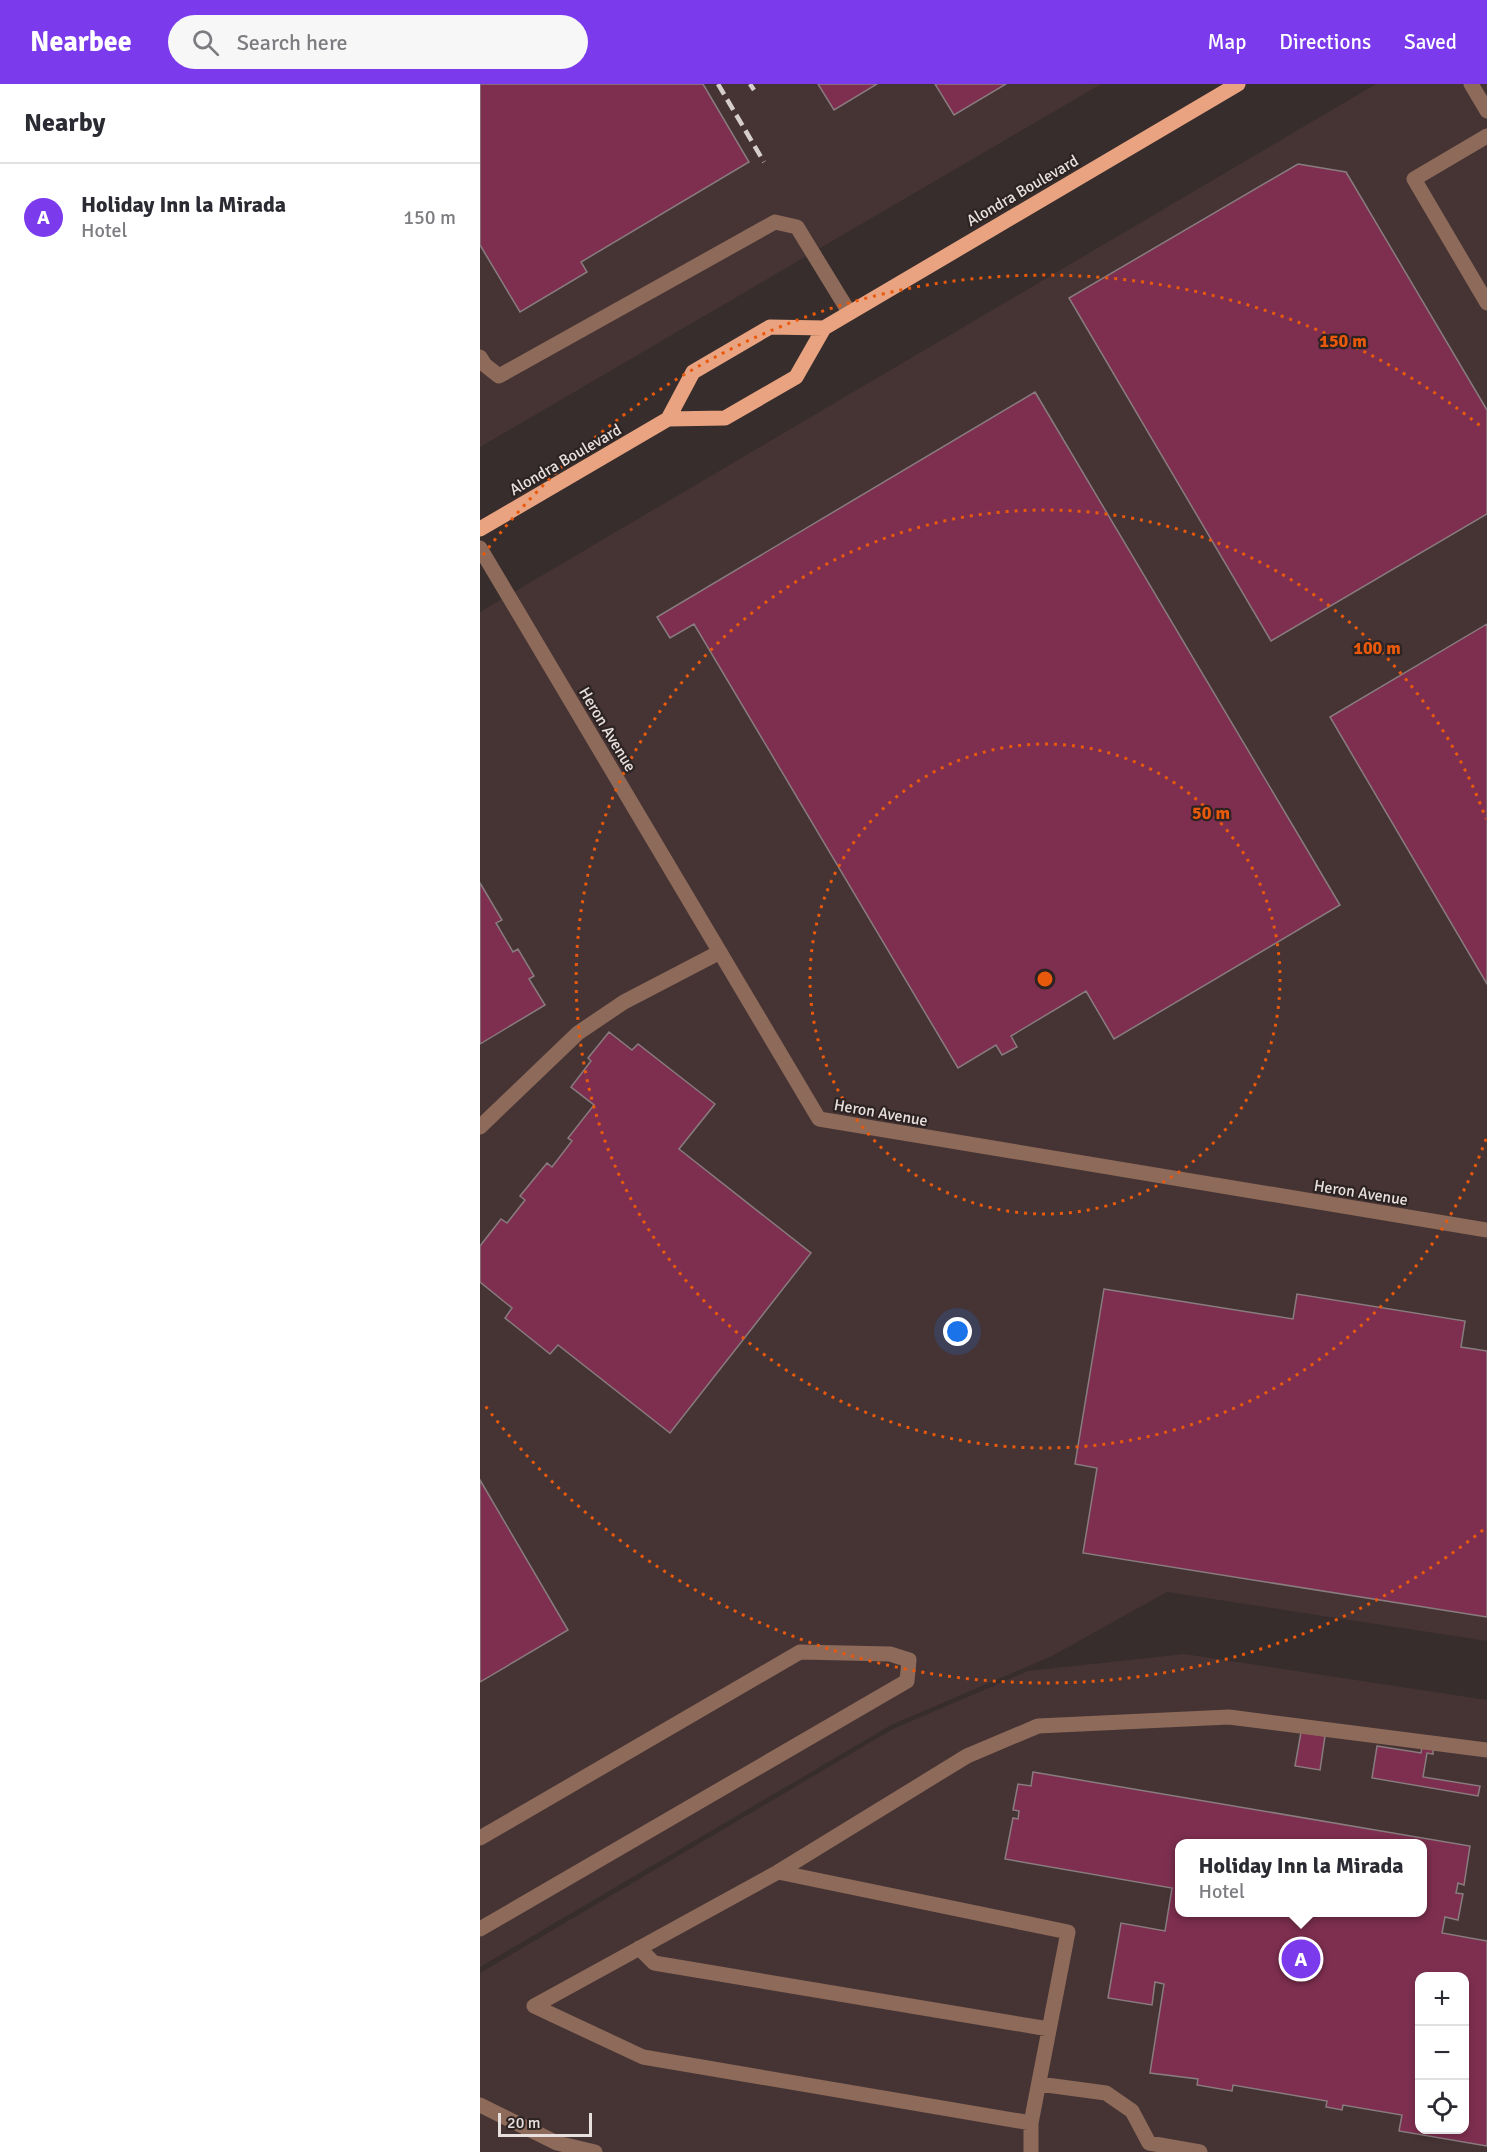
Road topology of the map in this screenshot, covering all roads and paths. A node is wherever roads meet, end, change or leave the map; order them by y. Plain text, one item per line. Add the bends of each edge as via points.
1 (1238, 84) edge
2 (1471, 84) edge
3 (1487, 111) edge
4 (1487, 136) edge
5 (1487, 303) edge
6 (849, 312) junction
7 (824, 328) junction
8 (480, 357) edge
9 (668, 419) junction
10 (480, 529) edge
11 (480, 548) edge
12 (720, 952) junction
13 (480, 1127) edge
14 (1487, 1230) edge
15 (1487, 1750) edge
16 (480, 1838) edge
17 (778, 1872) junction
18 (480, 1929) edge
19 (639, 1948) junction
20 (1049, 2030) junction
21 (1039, 2084) junction
22 (480, 2105) edge
23 (1031, 2123) junction
24 (555, 2148) edge
25 (595, 2152) edge
26 (1031, 2152) edge
27 (1200, 2152) edge

1 - 6 main road, Alondra Boulevard
2 - 3 street
4 - 5 street via 1414,179
6 - 7 main road, Alondra Boulevard
6 - 8 street via 797,227 775,222 499,376
7 - 9 main road, Alondra Boulevard via 796,376 725,418
7 - 9 main road via 770,327 693,372
9 - 10 main road, Alondra Boulevard
11 - 12 street, Heron Avenue
12 - 13 street via 624,1002 578,1033
12 - 14 street, Heron Avenue via 819,1119
15 - 17 street via 1230,1717 1038,1726 967,1756
16 - 18 street via 800,1652 890,1654 909,1660 907,1681
17 - 19 street
17 - 20 street via 1068,1932
19 - 20 street via 654,1963
19 - 23 street via 534,2006 643,2057
20 - 21 street
21 - 23 street
21 - 27 street via 1106,2093 1132,2111 1149,2143
22 - 24 street
23 - 26 street
24 - 25 street

